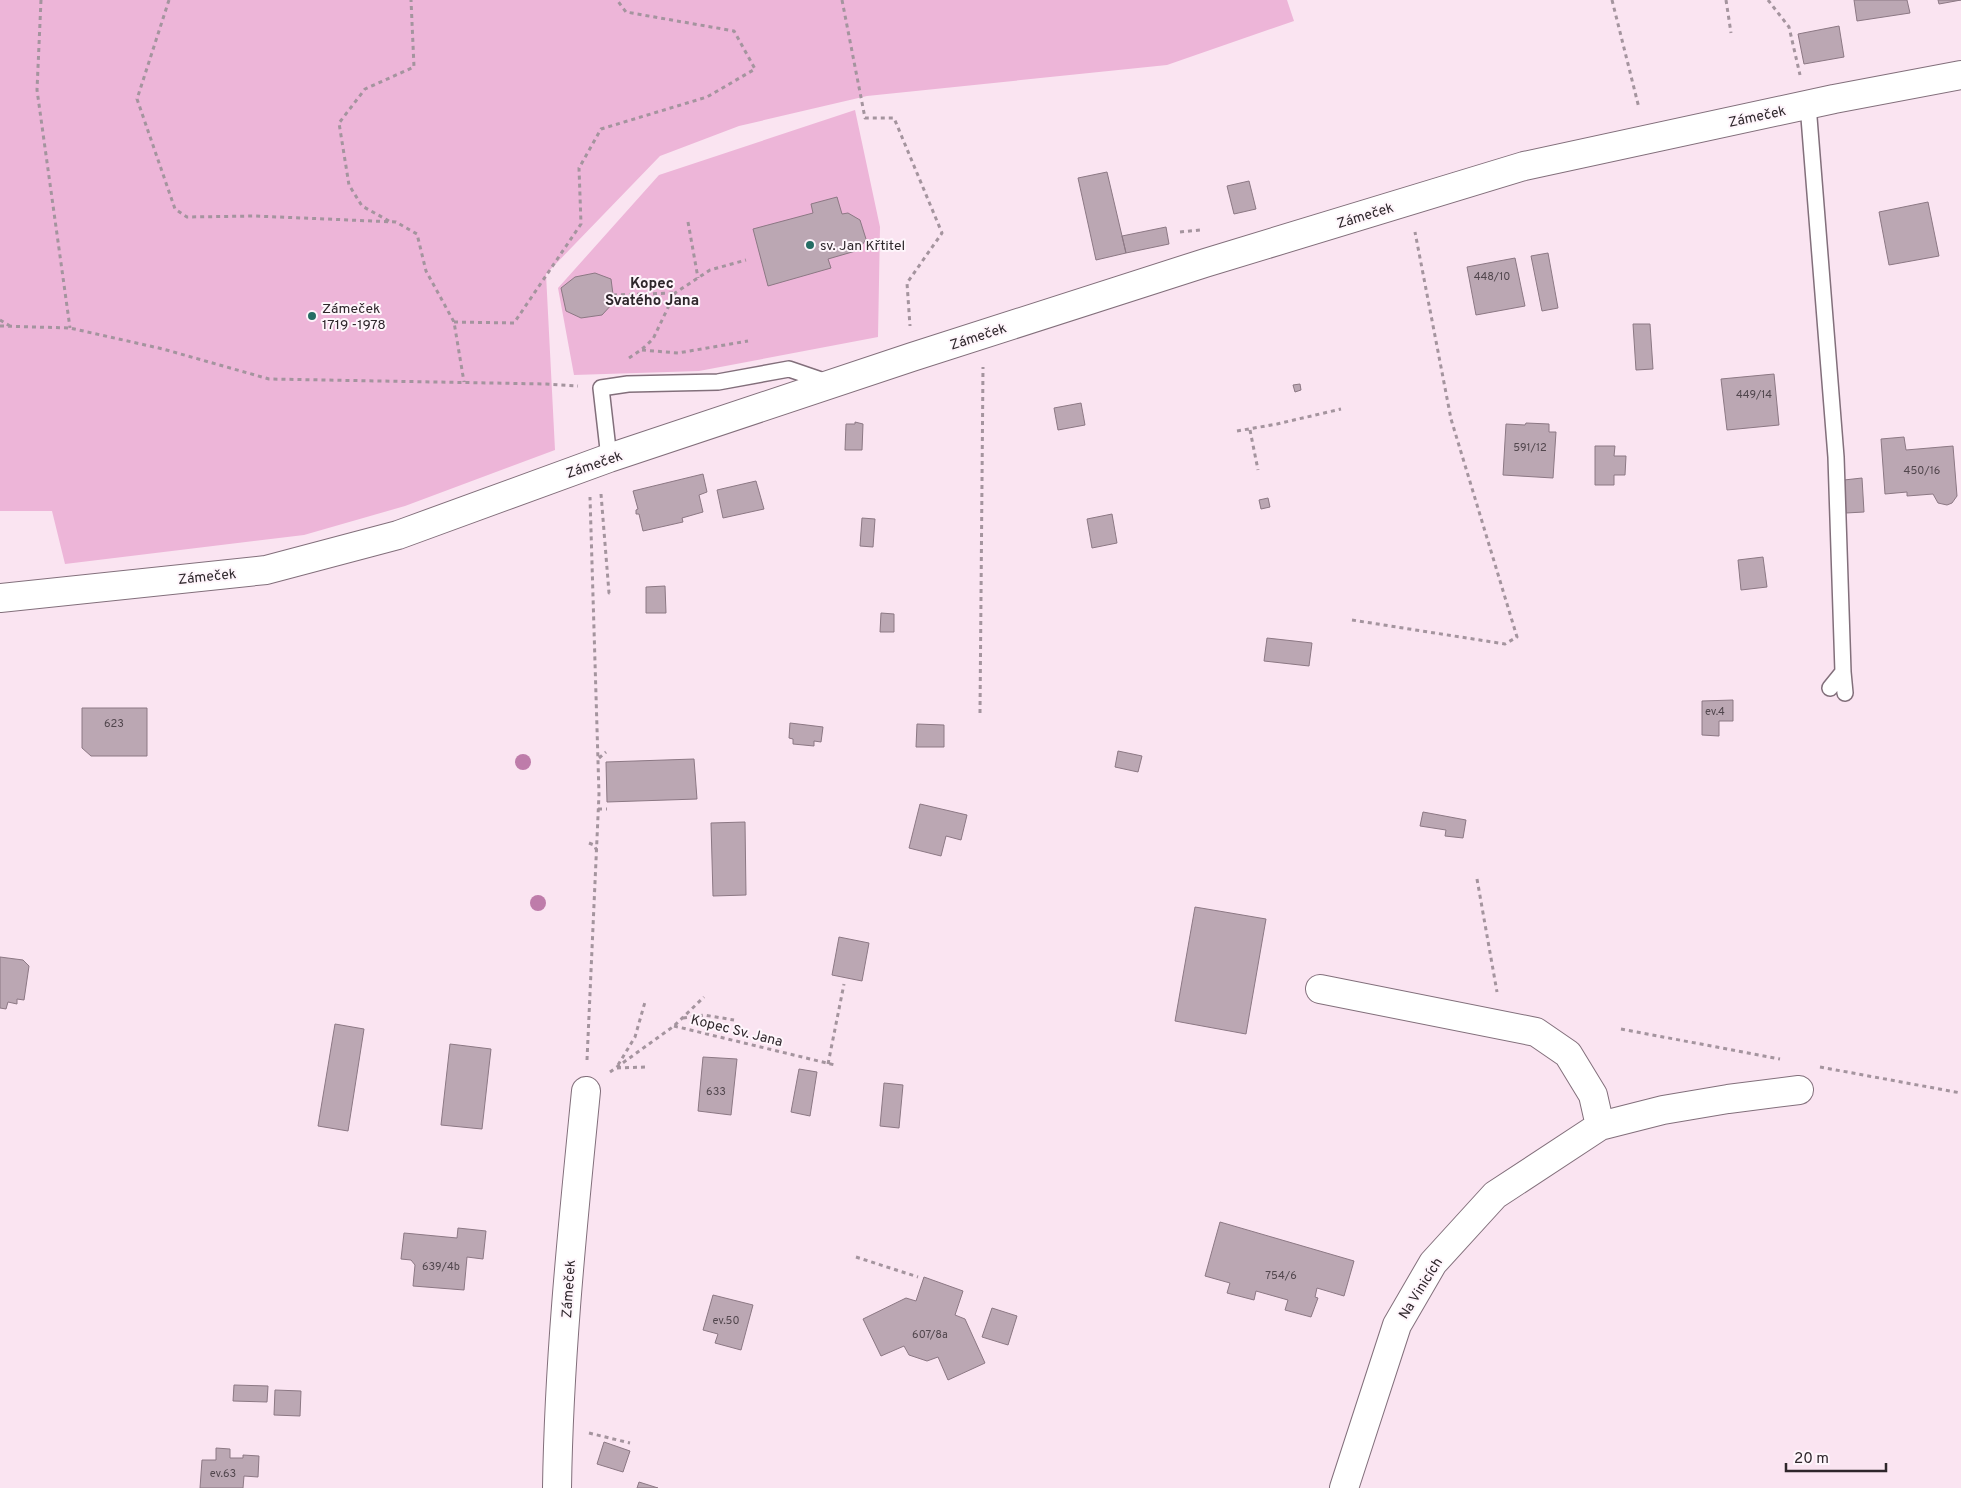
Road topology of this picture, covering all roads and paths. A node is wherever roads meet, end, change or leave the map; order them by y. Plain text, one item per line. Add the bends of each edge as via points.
1 (41, 0) edge
2 (169, 0) edge
3 (411, 0) edge
4 (617, 0) edge
5 (842, 0) edge
6 (1612, 0) edge
7 (1726, 0) edge
8 (1768, 0) edge
9 (1731, 33) dead end
10 (1961, 75) edge
11 (1808, 105) junction
12 (1647, 140) junction
13 (1408, 202) junction
14 (390, 222) junction
15 (688, 222) dead end
16 (746, 260) dead end
17 (698, 278) junction
18 (674, 292) junction
19 (613, 295) dead end
20 (0, 320) edge
21 (454, 322) junction
22 (0, 326) edge
23 (10, 326) junction
24 (70, 328) junction
25 (984, 334) junction
26 (748, 341) dead end
27 (642, 350) junction
28 (912, 357) junction
29 (464, 382) junction
30 (833, 384) junction
31 (624, 385) junction
32 (601, 388) junction
33 (1341, 409) dead end
34 (1250, 430) junction
35 (1237, 432) dead end
36 (609, 458) junction
37 (1258, 470) dead end
38 (600, 485) dead end
39 (590, 495) dead end
40 (613, 593) dead end
41 (0, 598) edge
42 (1352, 620) dead end
43 (1843, 672) junction
44 (1830, 688) dead end
45 (1846, 693) dead end
46 (980, 713) dead end
47 (606, 752) dead end
48 (598, 758) junction
49 (598, 809) junction
50 (607, 809) dead end
51 (589, 843) dead end
52 (597, 852) junction
53 (1477, 880) dead end
54 (844, 984) dead end
55 (1320, 989) dead end
56 (704, 997) dead end
57 (645, 1002) dead end
58 (682, 1018) junction
59 (734, 1020) dead end
60 (1503, 1025) junction
61 (674, 1026) junction
62 (828, 1064) junction
63 (835, 1065) dead end
64 (648, 1067) dead end
65 (616, 1068) junction
66 (1799, 1090) dead end
67 (586, 1091) joint
68 (1600, 1126) junction
69 (856, 1257) dead end
70 (918, 1277) dead end
71 (559, 1425) junction
72 (630, 1442) dead end
73 (557, 1488) edge
74 (1344, 1488) edge

1 - 24 path via 37,90
2 - 14 path via 137,99 175,209 187,217 255,216
3 - 14 path via 414,67 365,89 339,123 349,185 362,206
4 - 21 path via 626,12 734,31 755,69 707,97 601,129 579,168 581,224 514,323
5 - 28 path via 865,118 894,118 942,233 907,283
6 - 12 path
7 - 9 path
8 - 11 path via 1789,27
10 - 11 street, Zámeček
11 - 12 street, Zámeček
11 - 43 lane via 1836,457
12 - 13 street, Zámeček via 1524,166
13 - 25 street, Zámeček
13 - 42 path via 1452,419 1517,637 1505,644
14 - 21 path via 417,234 426,271
15 - 17 path
16 - 17 path via 710,270
17 - 18 path
18 - 19 path
18 - 27 path via 653,339
20 - 23 path
21 - 29 path
22 - 23 path
23 - 24 path
24 - 29 path via 164,349 269,379
25 - 28 street, Zámeček
25 - 46 path
26 - 27 path via 678,353
27 - 31 path via 625,361
28 - 30 street, Zámeček
29 - 32 path
30 - 31 lane via 789,369 718,382
30 - 36 street, Zámeček
31 - 32 lane
32 - 36 lane
33 - 34 path
34 - 35 path
34 - 37 path
36 - 41 street, Zámeček via 398,535 266,570
38 - 40 path via 609,593
39 - 48 path
43 - 44 lane
43 - 45 lane
47 - 48 path
48 - 49 path
49 - 50 path
49 - 52 path
51 - 52 path
52 - 67 path
53 - 60 path
54 - 62 path
55 - 60 street
56 - 58 path
57 - 65 path via 635,1038
58 - 59 path via 704,1016
58 - 61 path
60 - 68 street via 1536,1032 1568,1054 1593,1095
61 - 62 path, Kopec Sv. Jana
61 - 65 path, Kopec Sv. Jana
62 - 63 path, Kopec Sv. Jana
64 - 65 path
66 - 68 street, Na Vinicích via 1682,1107
67 - 71 street, Zámeček via 570,1254
68 - 74 street, Na Vinicích via 1495,1195 1433,1263 1397,1325
69 - 70 path
71 - 72 path
71 - 73 street, Zámeček

